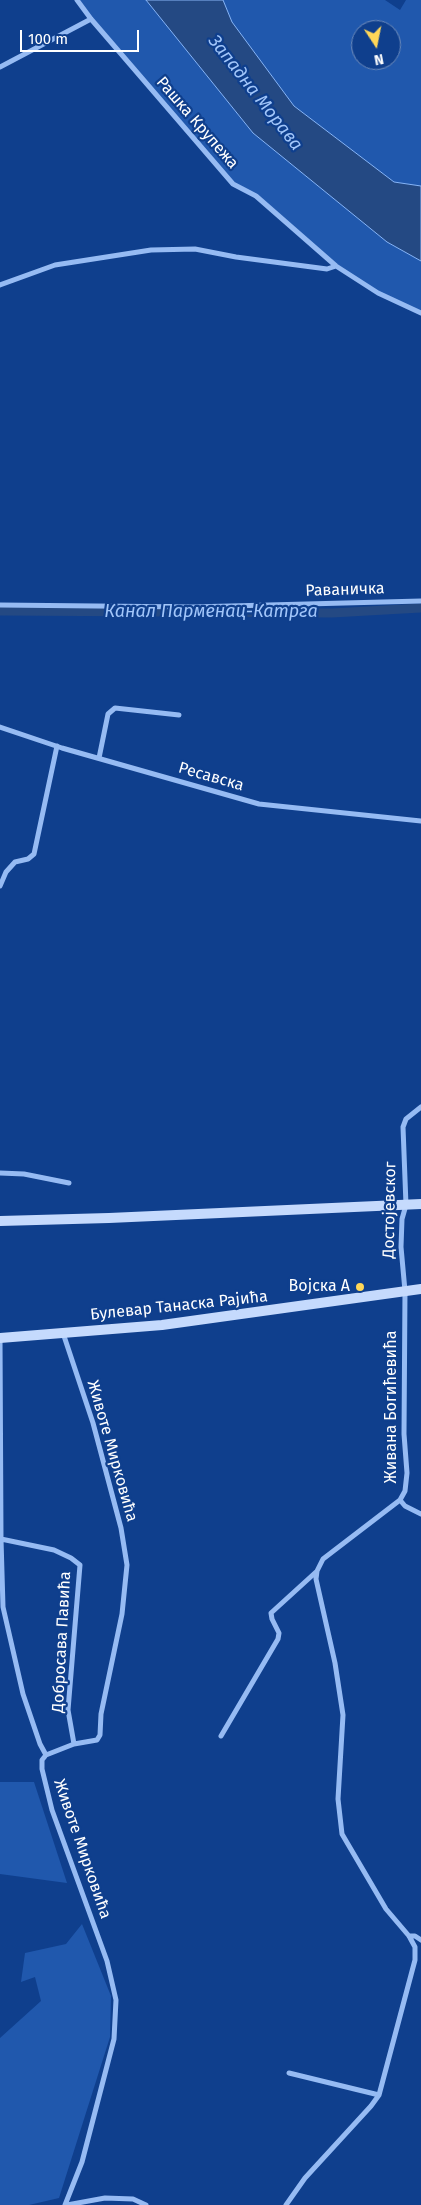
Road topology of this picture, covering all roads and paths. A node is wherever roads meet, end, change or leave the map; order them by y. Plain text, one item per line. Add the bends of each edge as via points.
1 (77, 0) edge
2 (91, 19) junction
3 (0, 67) edge
4 (336, 266) junction
5 (0, 285) edge
6 (421, 313) edge
7 (421, 601) edge
8 (0, 605) edge
9 (179, 715) dead end
10 (0, 727) edge
11 (57, 746) junction
12 (99, 758) junction
13 (421, 821) edge
14 (0, 886) edge
15 (421, 1107) edge
16 (0, 1173) edge
17 (69, 1183) dead end
18 (421, 1204) edge
19 (406, 1205) junction
20 (0, 1221) edge
21 (421, 1289) edge
22 (405, 1291) junction
23 (63, 1333) junction
24 (0, 1338) edge
25 (400, 1500) junction
26 (421, 1514) edge
27 (1, 1539) edge
28 (316, 1571) junction
29 (221, 1736) dead end
30 (74, 1744) junction
31 (46, 1755) junction
32 (409, 1936) junction
33 (421, 1940) edge
34 (288, 2073) dead end
35 (379, 2095) junction
36 (66, 2205) edge
37 (146, 2205) edge
38 (286, 2205) edge

1 - 2 street, Рашка Крупежа
2 - 3 street
2 - 4 street, Рашка Крупежа via 233,184 256,196
4 - 5 street via 327,269 195,249 150,250 55,265
4 - 6 street, Рашка Крупежа via 378,293
7 - 8 street, Раваничка via 192,607
9 - 12 street via 115,708 108,714
10 - 11 street, Ресавска
11 - 12 street, Ресавска
11 - 14 street via 34,854 15,862
12 - 13 street, Ресавска via 259,804
15 - 19 street, Достојевског via 406,1119 403,1126
16 - 17 street
18 - 19 main road
19 - 20 main road
19 - 22 street, Достојевског via 401,1246
21 - 22 main road, Булевар Танаска Рајића
22 - 23 main road, Булевар Танаска Рајића via 162,1325
22 - 25 street, Живана Богићевића via 404,1434 407,1473 405,1491
23 - 24 main road, Булевар Танаска Рајића
23 - 30 street, Животе Мирковића via 93,1423 121,1528 127,1565 122,1614 101,1714 100,1735 97,1740
24 - 27 street, Добросава Павића
25 - 26 street
25 - 28 street, Живана Богићевића via 323,1559
27 - 30 street, Добросава Павића via 54,1550 80,1565 68,1710
27 - 31 street, Добросава Павића via 3,1608 23,1694
28 - 29 street, Живана Богићевића via 271,1613 279,1633 278,1639
28 - 32 street via 343,1716 338,1799 342,1834 386,1910
30 - 31 street, Животе Мирковића
31 - 36 street, Животе Мирковића via 42,1769 52,1810 107,1961 116,2000 114,2039 82,2162
32 - 33 street
32 - 35 street via 415,1947 415,1960
34 - 35 street
35 - 38 street via 305,2178
36 - 37 street via 105,2198 133,2200

